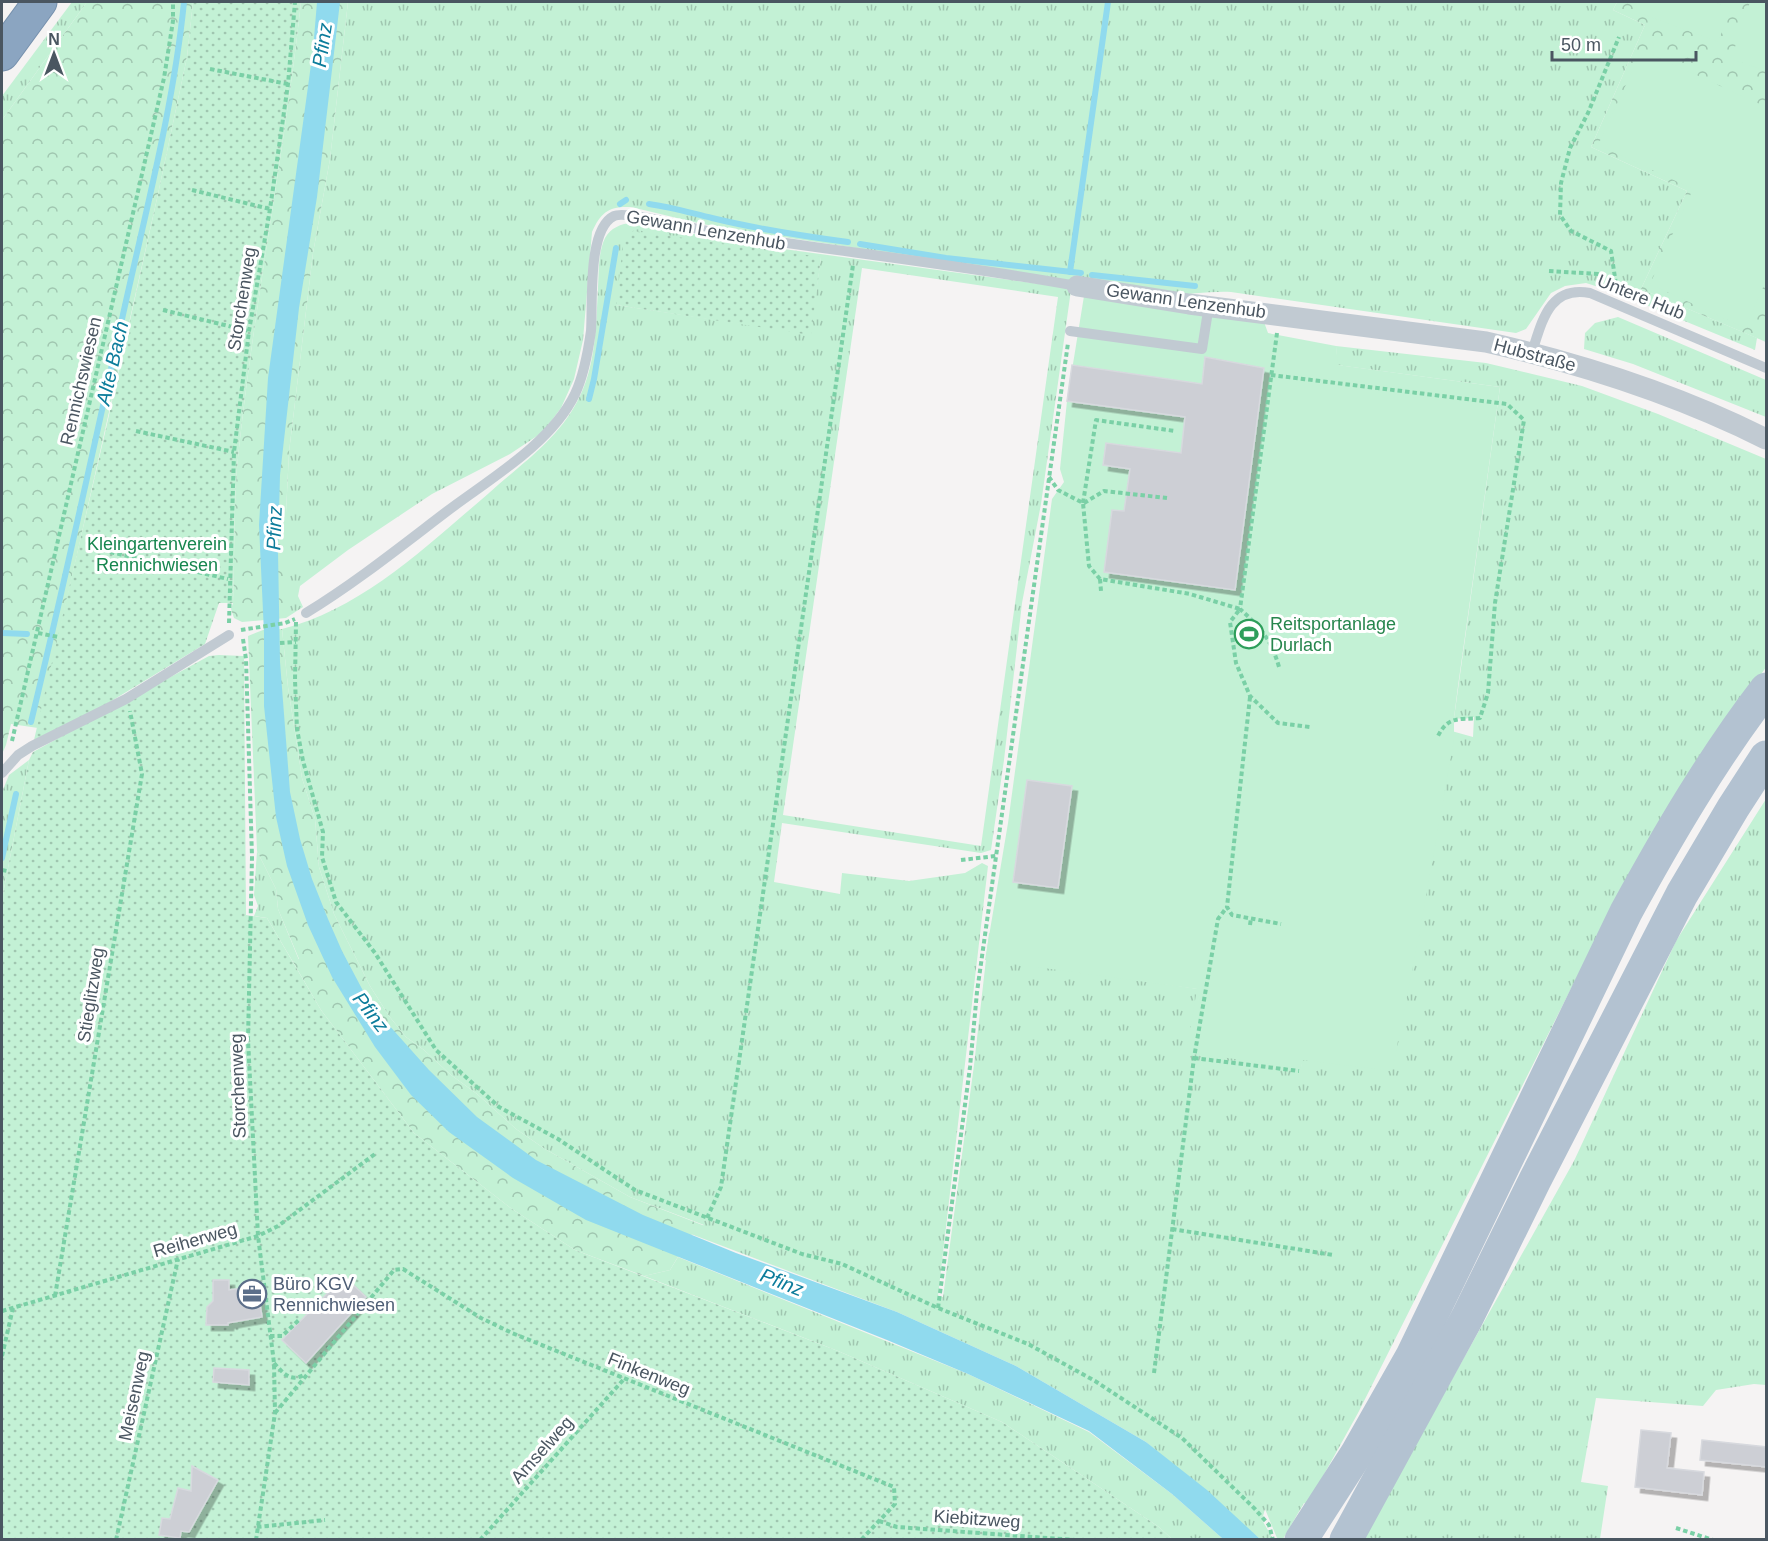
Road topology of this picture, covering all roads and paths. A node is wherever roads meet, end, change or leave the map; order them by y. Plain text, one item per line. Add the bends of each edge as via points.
1 (40, 2) edge
2 (173, 2) edge
3 (295, 2) edge
4 (1618, 37) dead end
5 (2, 54) edge
6 (210, 69) dead end
7 (288, 84) junction
8 (192, 190) dead end
9 (270, 209) junction
10 (854, 253) junction
11 (1549, 271) dead end
12 (1616, 281) junction
13 (1077, 286) joint
14 (1614, 303) junction
15 (1209, 305) junction
16 (163, 310) dead end
17 (1286, 315) junction
18 (249, 331) junction
19 (1070, 331) joint
20 (1532, 352) junction
21 (1767, 368) edge
22 (1271, 375) junction
23 (136, 431) dead end
24 (1174, 431) dead end
25 (1767, 439) edge
26 (234, 452) junction
27 (1048, 476) junction
28 (1167, 498) dead end
29 (1083, 503) junction
30 (110, 552) dead end
31 (228, 579) junction
32 (1100, 579) junction
33 (1101, 591) dead end
34 (228, 602) dead end
35 (1240, 609) junction
36 (306, 612) dead end
37 (296, 619) dead end
38 (285, 623) dead end
39 (261, 626) dead end
40 (242, 629) dead end
41 (38, 633) junction
42 (229, 636) dead end
43 (58, 637) dead end
44 (296, 642) junction
45 (280, 643) dead end
46 (1279, 667) dead end
47 (1767, 689) edge
48 (1250, 696) junction
49 (126, 699) junction
50 (1310, 727) dead end
51 (1437, 738) dead end
52 (1767, 757) edge
53 (4, 769) edge
54 (996, 856) junction
55 (961, 860) dead end
56 (1227, 907) junction
57 (1251, 918) junction
58 (1281, 924) dead end
59 (1250, 925) dead end
60 (1194, 1058) junction
61 (1299, 1071) dead end
62 (375, 1154) dead end
63 (708, 1218) junction
64 (1172, 1229) junction
65 (258, 1236) junction
66 (1333, 1255) dead end
67 (178, 1258) junction
68 (55, 1296) junction
69 (13, 1308) junction
70 (938, 1308) junction
71 (2, 1311) edge
72 (300, 1319) dead end
73 (270, 1336) junction
74 (2, 1356) edge
75 (274, 1363) junction
76 (1154, 1374) dead end
77 (305, 1375) junction
78 (624, 1379) junction
79 (275, 1413) junction
80 (325, 1520) dead end
81 (879, 1521) junction
82 (257, 1527) junction
83 (1676, 1528) dead end
84 (116, 1539) edge
85 (256, 1539) edge
86 (480, 1539) edge
87 (861, 1539) edge
88 (1075, 1539) edge
89 (1273, 1539) edge
90 (1300, 1539) edge
91 (1346, 1539) edge
92 (1713, 1539) edge

1 - 5 highway
2 - 41 path, Rennichswiesen via 164,78
3 - 7 path, Storchenweg
4 - 12 path via 1570,148 1560,215 1571,231 1611,251
6 - 7 path
7 - 9 path, Storchenweg
8 - 9 path
9 - 18 path, Storchenweg
10 - 13 lane, Gewann Lenzenhub
10 - 36 lane, Gewann Lenzenhub via 696,230 631,214 613,216 604,224 596,246 583,372 574,395 551,430 347,588
10 - 63 path via 721,1187
11 - 12 path via 1598,274
12 - 14 path
13 - 15 street, Gewann Lenzenhub
14 - 20 lane, Untere Hub via 1583,291 1564,294 1554,300
14 - 21 lane, Untere Hub
15 - 17 street, Gewann Lenzenhub
15 - 19 lane via 1202,349
16 - 18 path
17 - 20 street, Hubstraße via 1486,342
17 - 22 path
18 - 26 path, Storchenweg
19 - 27 path
20 - 25 street, Hubstraße via 1653,391
22 - 35 path
22 - 51 path via 1507,404 1524,420 1495,603 1488,693 1480,718 1448,721
23 - 26 path
24 - 29 path via 1096,420
26 - 31 path, Storchenweg
27 - 29 path via 1058,490
27 - 54 path
28 - 29 path via 1104,491
29 - 32 path via 1089,566
30 - 31 path
31 - 34 path, Storchenweg
32 - 33 path
32 - 35 path via 1190,594
35 - 46 path via 1273,646
35 - 48 path via 1230,622 1236,663
37 - 44 path
38 - 39 path
40 - 65 path, Storchenweg via 252,857 248,1040
41 - 43 path
41 - 53 path, Rennichswiesen
42 - 49 lane
44 - 45 path
44 - 63 path via 299,739 323,832 322,857 336,902 375,953 436,1050 499,1107 558,1138 634,1190
47 - 90 main road via 1701,783 1643,881 1412,1356 1357,1453
48 - 50 path via 1278,723
48 - 56 path
49 - 53 lane via 32,746
49 - 68 path, Stieglitzweg via 142,774
52 - 91 main road via 1683,894 1467,1318
54 - 55 path
54 - 70 path
56 - 57 path via 1232,915
56 - 60 path via 1218,919
57 - 58 path
57 - 59 path
60 - 61 path
60 - 64 path
62 - 65 path, Reiherweg via 278,1226
63 - 70 path via 802,1254 842,1263
64 - 66 path
64 - 76 path
65 - 67 path, Reiherweg
65 - 73 path, Storchenweg
67 - 68 path, Reiherweg
67 - 84 path, Meisenweg
68 - 69 path, Reiherweg
69 - 71 path, Reiherweg
69 - 74 path
70 - 89 path via 1028,1344 1095,1381 1182,1438 1255,1509 1269,1525
72 - 73 path via 282,1336
73 - 75 path, Storchenweg
75 - 77 path via 287,1377 297,1379
75 - 79 path, Storchenweg
77 - 78 path, Finkenweg via 394,1270 403,1269 481,1318
77 - 79 path
78 - 81 path, Finkenweg via 894,1487 895,1504
78 - 86 path, Amselweg
79 - 82 path, Storchenweg
80 - 82 path
81 - 87 path
81 - 88 path, Kiebitzweg via 897,1527
82 - 85 path, Storchenweg
83 - 92 path

